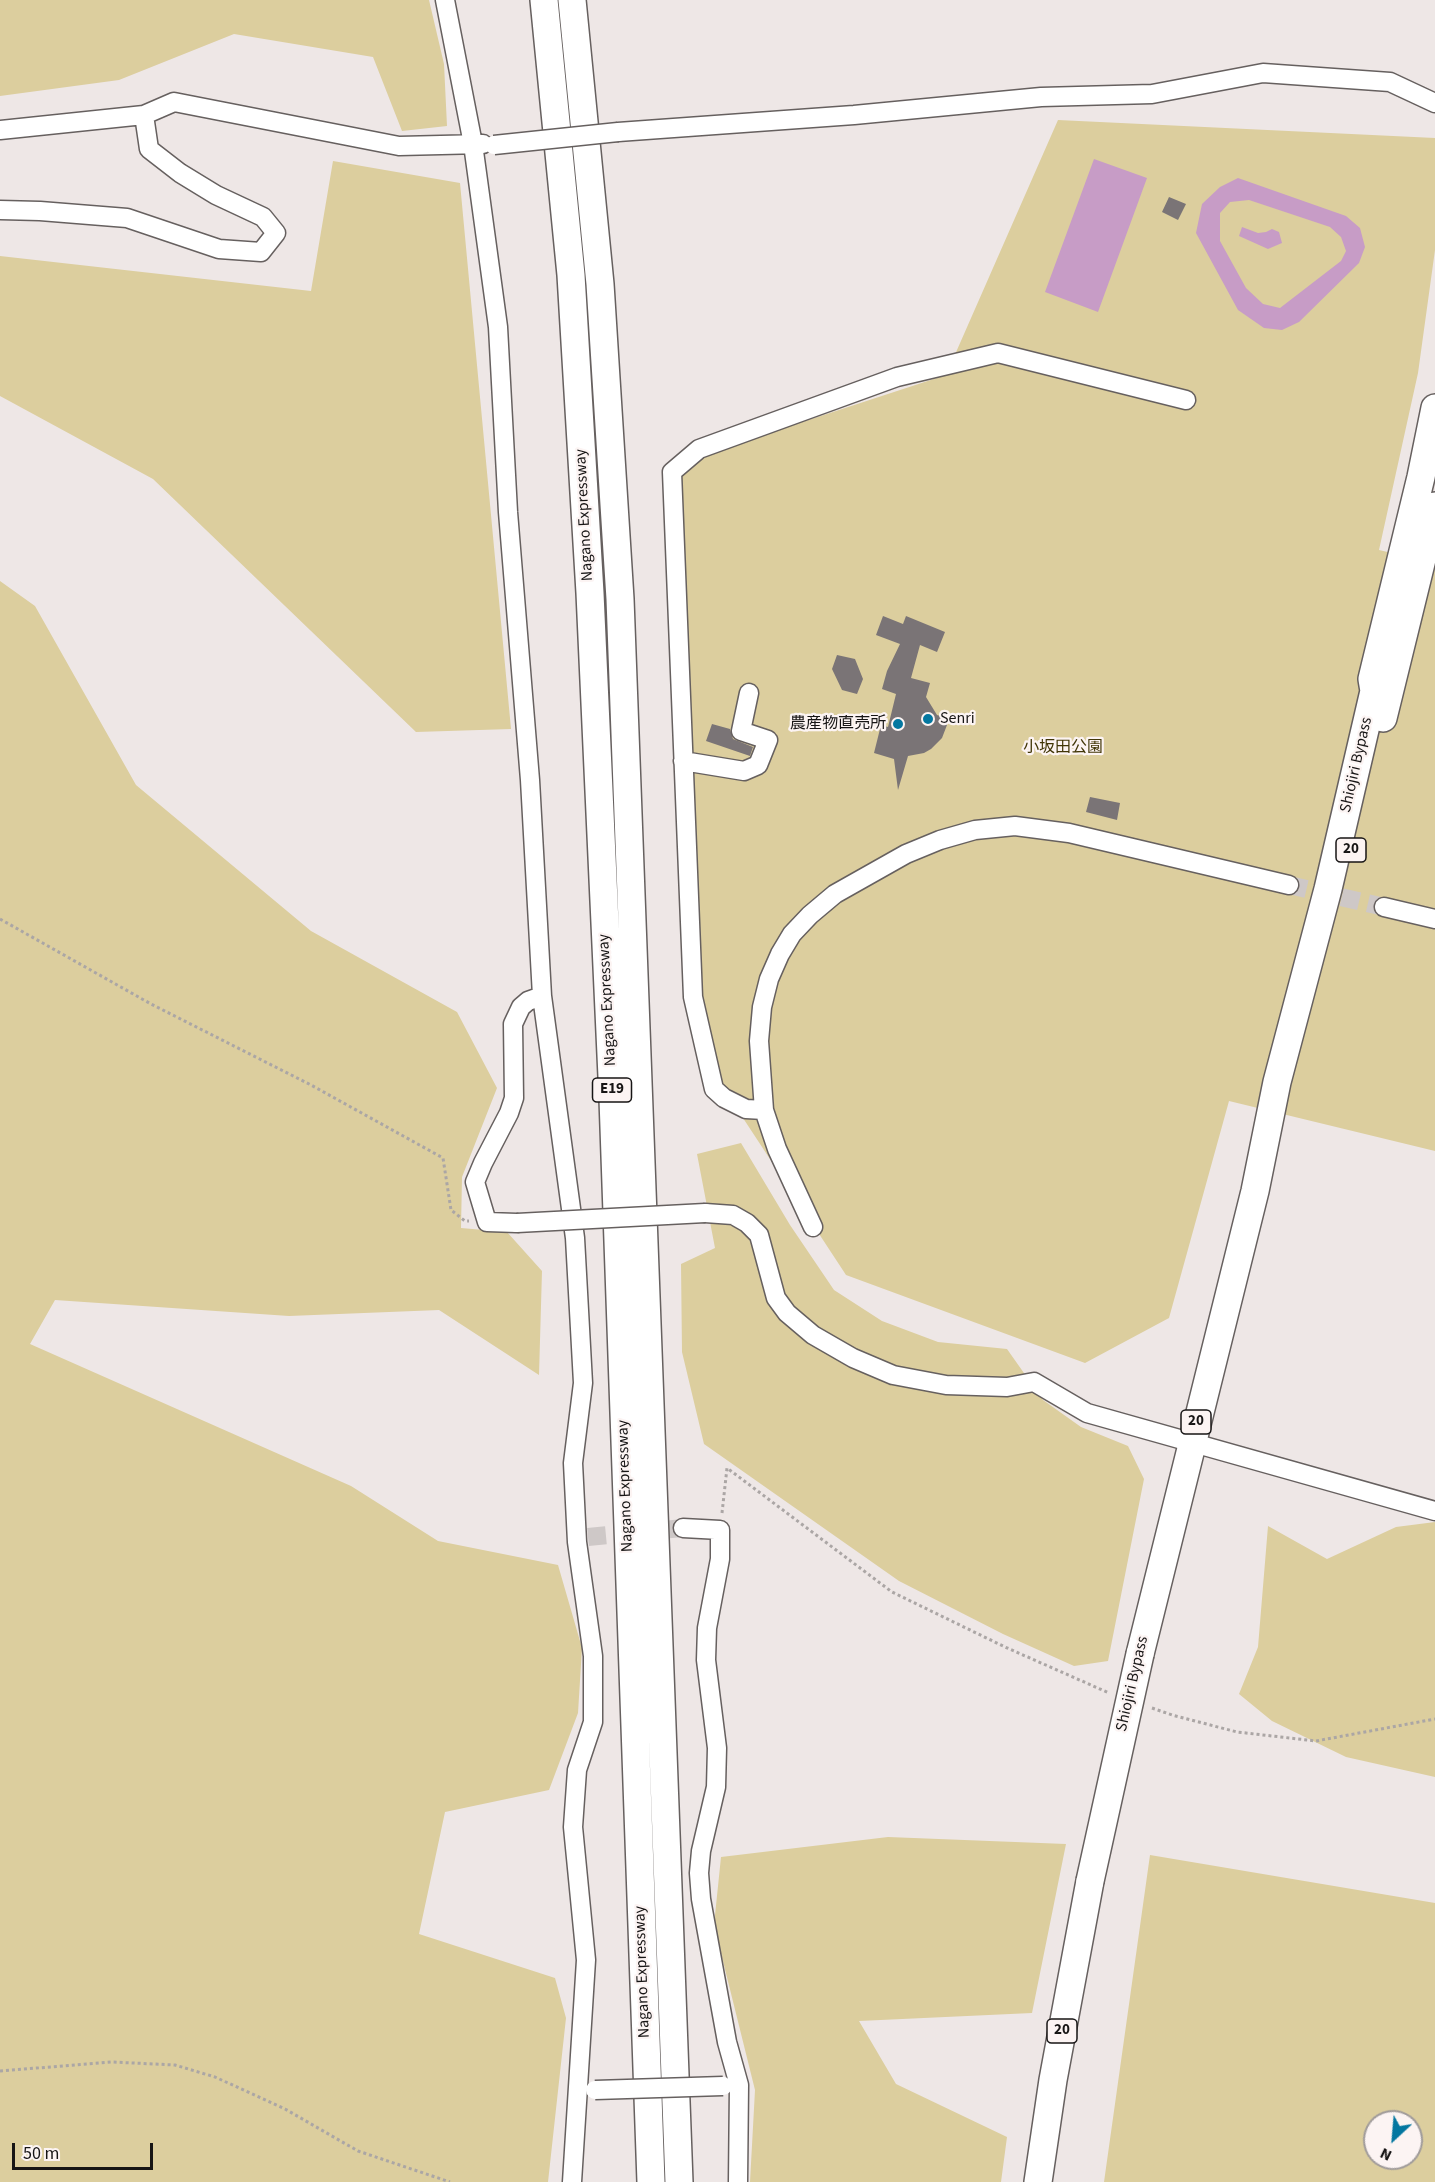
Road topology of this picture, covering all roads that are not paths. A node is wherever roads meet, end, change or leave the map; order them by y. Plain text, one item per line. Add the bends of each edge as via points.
1 (445, 0) edge
2 (544, 0) edge
3 (572, 0) edge
4 (1435, 103) edge
5 (144, 115) junction
6 (0, 130) edge
7 (473, 144) junction
8 (0, 210) edge
9 (1186, 400) dead end
10 (1435, 408) edge
11 (1435, 508) edge
12 (749, 693) dead end
13 (683, 761) junction
14 (1289, 885) tunnel mouth
15 (1384, 907) tunnel mouth
16 (1435, 919) edge
17 (542, 996) junction
18 (764, 1110) junction
19 (1255, 1191) junction
20 (813, 1227) dead end
21 (1191, 1441) junction
22 (1435, 1511) edge
23 (683, 1528) tunnel mouth
24 (731, 2085) junction
25 (587, 2090) junction
26 (572, 2182) edge
27 (651, 2182) edge
28 (679, 2182) edge
29 (738, 2182) edge
30 (1038, 2182) edge

1 - 7 street
2 - 27 highway, Nagano Expressway / E19 via 571,275 590,593 613,1099
3 - 28 highway, Nagano Expressway / E19 via 600,284 620,599
4 - 7 street, bridge via 1390,82 1263,74 1152,94 1041,97
5 - 6 street
5 - 7 street via 174,102 399,146
5 - 8 street via 148,149 216,195 263,217 276,233 261,252 219,249 127,218
7 - 17 street via 498,327 508,512 531,780
9 - 13 street via 998,353 897,377 699,449 672,472
10 - 19 highway, Shiojiri Bypass / 20 via 1328,889 1276,1082
11 - 19 highway, Shiojiri Bypass / 20 via 1288,1107
12 - 13 street via 741,731 768,740 758,765 744,771
13 - 18 street via 693,997 714,1089 746,1109
14 - 18 street via 1069,832 1015,826 975,830 906,854 835,894 798,928 780,954 762,1007 759,1041
15 - 16 street
17 - 21 street, bridge via 521,1007 513,1023 514,1098 475,1182 487,1222 732,1215 759,1235 776,1298 787,1313 813,1335 853,1358 892,1375 946,1385 1007,1387 1034,1382 1087,1413
17 - 25 street via 575,1249 584,1383 573,1464 593,1656 593,1722 577,1770 573,1827 586,1960
18 - 20 street
19 - 21 highway, Shiojiri Bypass / 20
21 - 22 street
21 - 30 highway, Shiojiri Bypass / 20, bridge via 1090,1881
23 - 24 street via 720,1530 720,1559 707,1628 706,1660 717,1748 716,1787 699,1873
24 - 25 street, bridge
24 - 29 street
25 - 26 street

